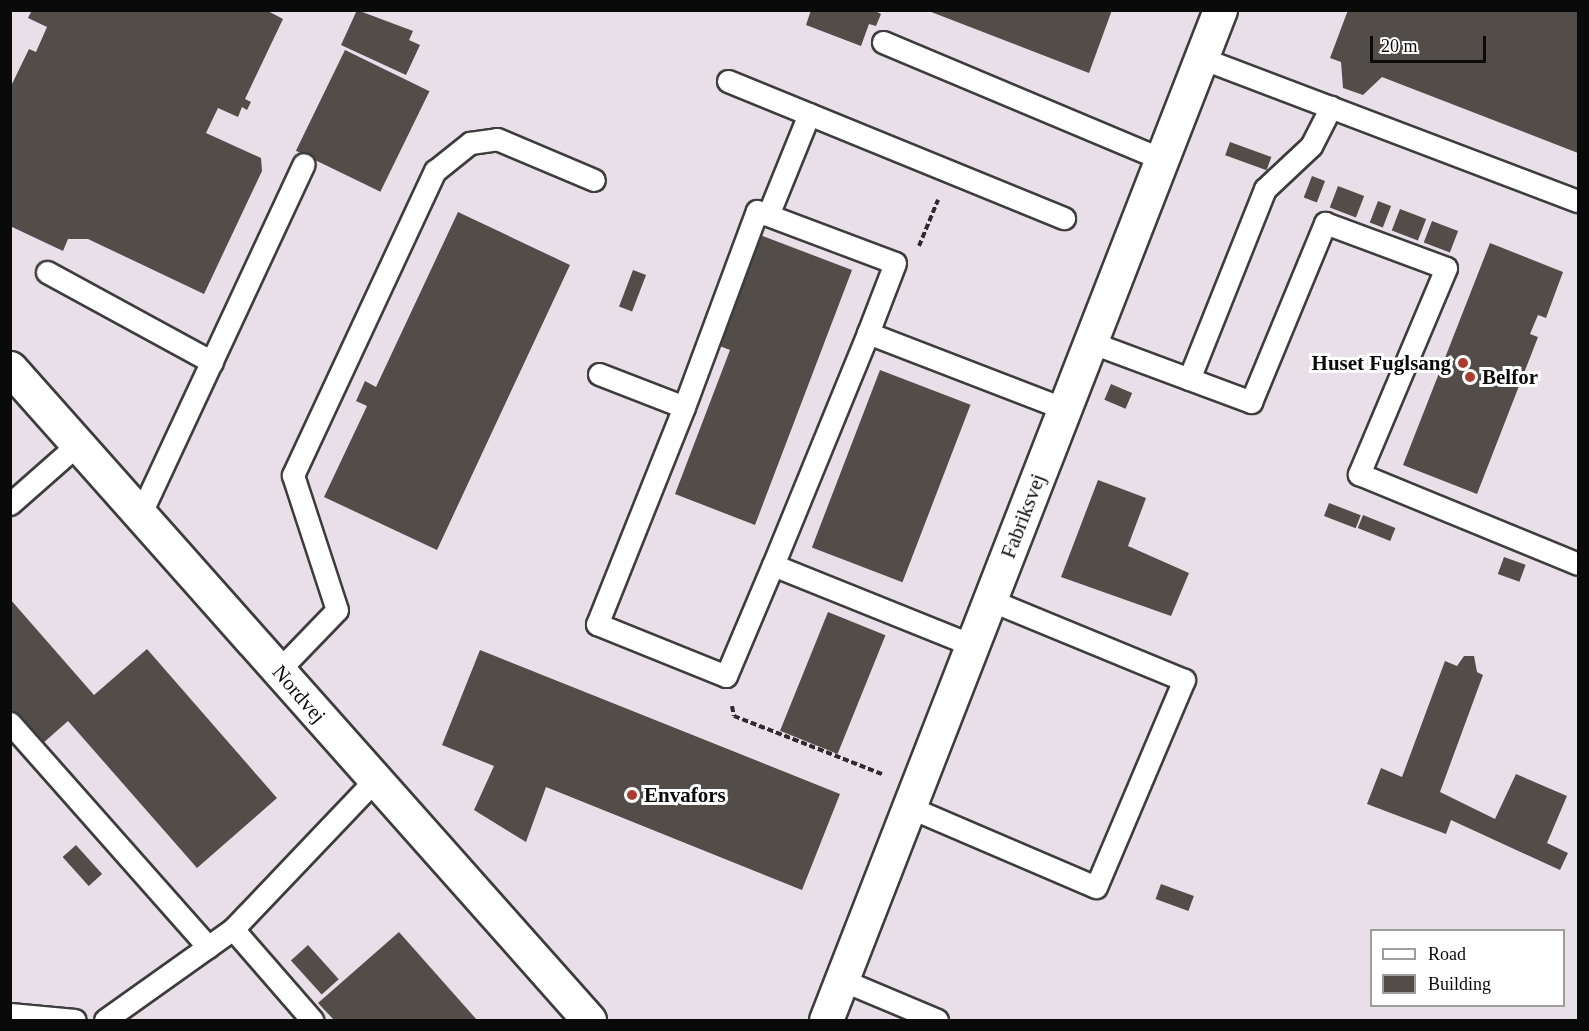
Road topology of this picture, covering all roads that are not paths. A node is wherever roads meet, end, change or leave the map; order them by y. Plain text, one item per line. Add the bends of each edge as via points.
1 (1220, 10) edge
2 (883, 42) dead end
3 (1201, 58) junction
4 (728, 81) dead end
5 (1331, 107) junction
6 (809, 114) junction
7 (1162, 159) junction
8 (304, 164) dead end
9 (594, 180) dead end
10 (1578, 201) edge
11 (768, 215) junction
12 (1064, 218) dead end
13 (47, 272) dead end
14 (868, 333) junction
15 (1090, 342) junction
16 (212, 362) junction
17 (10, 368) edge
18 (599, 374) dead end
19 (1189, 379) junction
20 (684, 407) junction
21 (1065, 409) junction
22 (78, 444) junction
23 (10, 504) edge
24 (140, 515) junction
25 (1578, 564) edge
26 (773, 565) junction
27 (990, 600) junction
28 (972, 645) junction
29 (279, 670) junction
30 (10, 723) edge
31 (374, 781) junction
32 (913, 797) junction
33 (233, 929) junction
34 (208, 946) junction
35 (842, 980) junction
36 (10, 1014) edge
37 (75, 1020) edge
38 (105, 1020) edge
39 (312, 1020) edge
40 (589, 1020) edge
41 (826, 1020) edge
42 (937, 1020) edge

1 - 3 street, Fabriksvej
2 - 7 lane
3 - 5 lane
3 - 7 street, Fabriksvej
4 - 6 lane
5 - 10 lane
5 - 19 lane via 1311,146 1265,189
6 - 11 lane
6 - 12 lane
7 - 15 street, Fabriksvej
8 - 16 lane
9 - 29 lane via 497,139 470,143 435,171 293,475 337,610
11 - 14 lane via 895,263
11 - 20 lane via 757,211
13 - 16 lane
14 - 21 lane
14 - 26 lane
15 - 19 lane
15 - 21 street, Fabriksvej
16 - 24 lane
17 - 22 street, Nordvej
18 - 20 lane
19 - 25 lane via 1251,402 1325,223 1446,268 1359,474
20 - 26 lane via 597,624 726,676
21 - 27 street, Fabriksvej
22 - 23 lane
22 - 24 street, Nordvej
24 - 29 street, Nordvej
26 - 28 lane
27 - 28 street, Fabriksvej
27 - 32 lane via 1184,680 1096,887
28 - 32 street, Fabriksvej
29 - 31 street, Nordvej
30 - 34 lane
31 - 33 lane
31 - 40 street, Nordvej
32 - 35 street, Fabriksvej
33 - 34 lane
33 - 39 lane
34 - 38 lane
35 - 41 street, Fabriksvej
35 - 42 lane
36 - 37 lane

